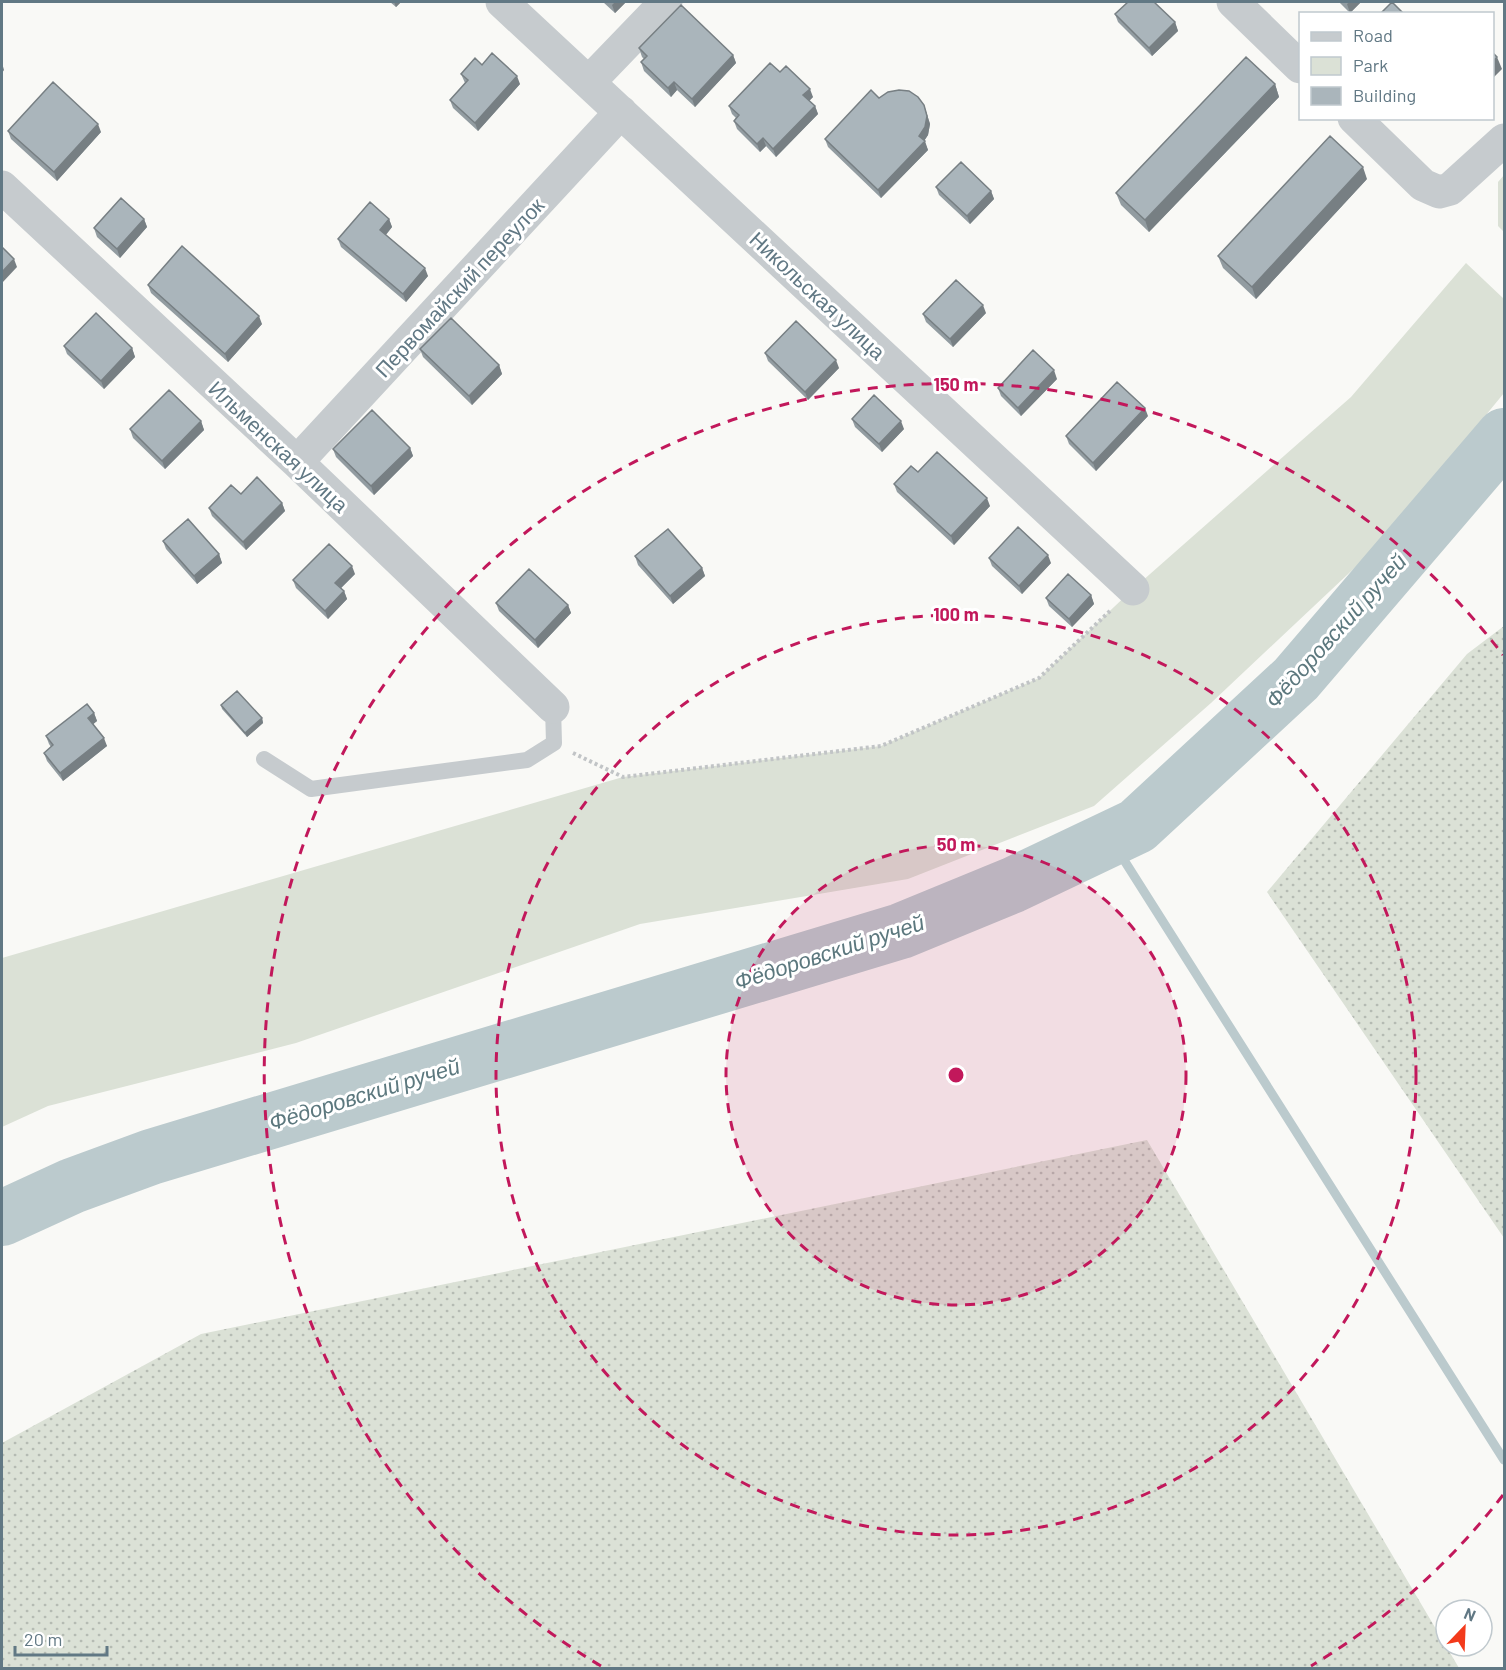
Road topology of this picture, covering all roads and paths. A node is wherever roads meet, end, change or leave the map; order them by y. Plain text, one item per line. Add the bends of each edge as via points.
1 (502, 2) edge
2 (666, 2) edge
3 (1233, 2) edge
4 (1299, 66) edge
5 (589, 82) junction
6 (621, 112) junction
7 (1356, 120) edge
8 (1504, 140) edge
9 (2, 187) edge
10 (297, 462) junction
11 (1132, 589) joint
12 (553, 707) joint
13 (554, 743) junction
14 (264, 759) dead end

1 - 5 street, Никольская улица
2 - 5 street
3 - 4 street
5 - 6 street, Никольская улица
6 - 10 street, Первомайский переулок
6 - 11 street, Никольская улица
7 - 8 street via 1423,185 1439,192 1450,189
9 - 10 street, Ильменская улица
10 - 12 street, Ильменская улица
11 - 13 path via 1039,678 881,746 623,777
12 - 13 lane
13 - 14 lane via 527,760 310,789

